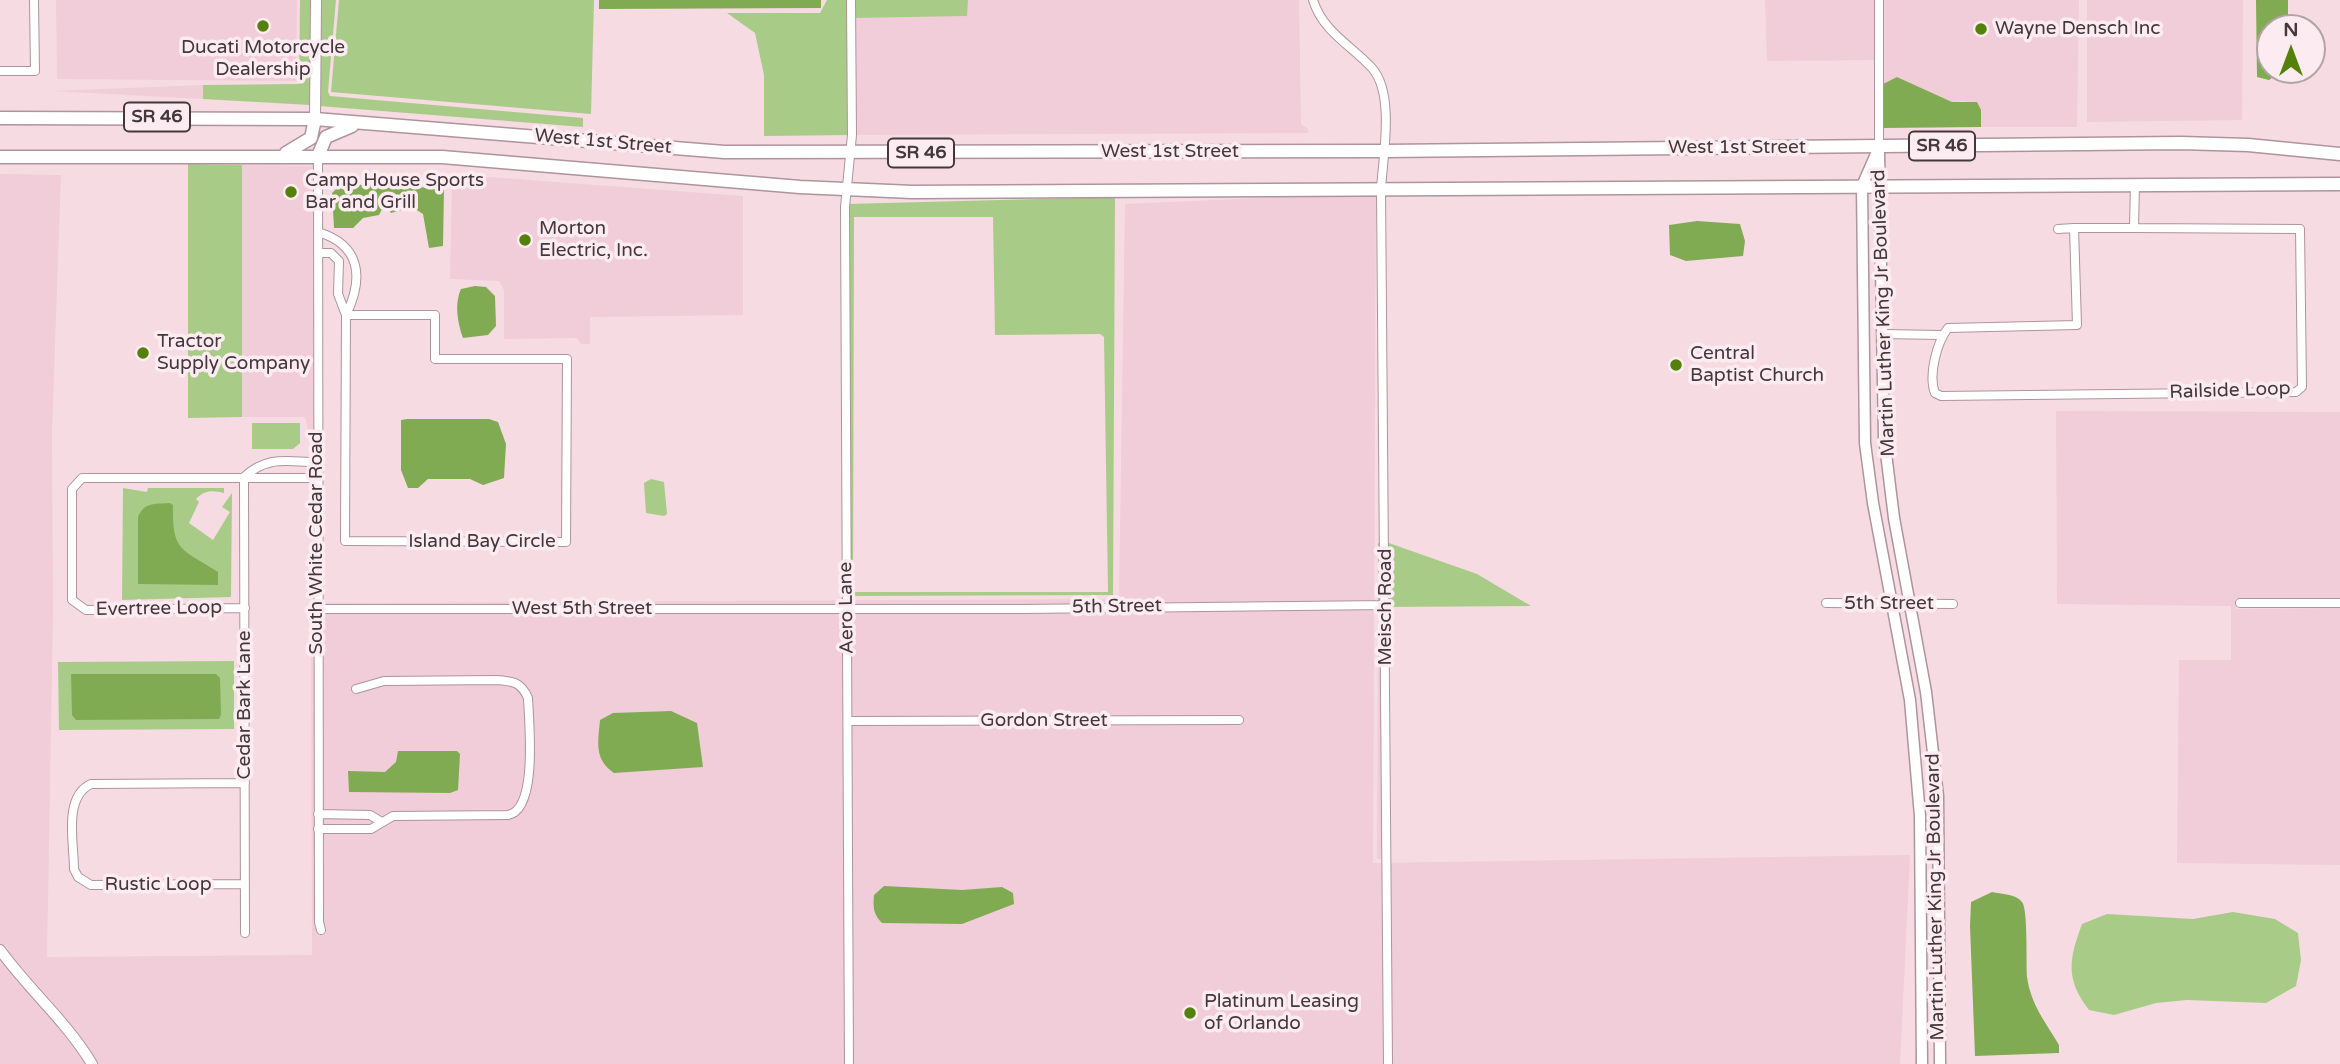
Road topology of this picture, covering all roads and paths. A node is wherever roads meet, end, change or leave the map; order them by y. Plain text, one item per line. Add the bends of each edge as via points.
1 (34, 0) edge
2 (316, 0) edge
3 (851, 0) edge
4 (1313, 0) edge
5 (1879, 0) edge
6 (0, 71) edge
7 (0, 118) edge
8 (315, 120) junction
9 (362, 123) junction
10 (1879, 147) junction
11 (1384, 151) junction
12 (851, 153) junction
13 (2340, 155) edge
14 (279, 156) junction
15 (318, 156) junction
16 (0, 157) edge
17 (2135, 184) junction
18 (2340, 184) edge
19 (1862, 186) junction
20 (1880, 186) junction
21 (847, 189) junction
22 (1381, 189) junction
23 (2074, 228) junction
24 (2134, 228) junction
25 (2058, 229) dead end
26 (318, 232) junction
27 (318, 253) junction
28 (346, 315) junction
29 (1881, 334) junction
30 (1942, 335) junction
31 (317, 462) junction
32 (244, 477) junction
33 (317, 478) junction
34 (1826, 603) dead end
35 (2240, 603) dead end
36 (2340, 603) edge
37 (1891, 604) junction
38 (1910, 604) junction
39 (1953, 604) dead end
40 (1386, 605) junction
41 (245, 608) junction
42 (848, 608) junction
43 (317, 609) junction
44 (356, 689) dead end
45 (1239, 720) dead end
46 (849, 721) junction
47 (245, 783) junction
48 (318, 814) junction
49 (354, 815) junction
50 (380, 821) junction
51 (318, 829) junction
52 (355, 829) junction
53 (245, 884) junction
54 (1921, 910) junction
55 (321, 930) dead end
56 (245, 933) dead end
57 (0, 950) edge
58 (1939, 988) junction
59 (92, 1064) edge
60 (849, 1064) edge
61 (1388, 1064) edge
62 (1922, 1064) edge
63 (1940, 1064) edge

1 - 6 street via 35,71
2 - 8 street
3 - 12 street, Aero Lane
4 - 11 street, Meisch Road via 1328,29 1373,70 1382,88
5 - 10 street
7 - 8 main road, West 1st Street / SR 46
8 - 9 main road, West 1st Street / SR 46
8 - 14 main road via 311,138 304,145
9 - 12 main road, West 1st Street / SR 46 via 695,151
9 - 15 main road via 334,131 326,137
10 - 11 main road, West 1st Street / SR 46
10 - 13 main road, West 1st Street / SR 46 via 2193,143
10 - 19 main road, Martin Luther King Jr Boulevard
10 - 20 main road, Martin Luther King Jr Boulevard
11 - 12 main road, West 1st Street / SR 46
11 - 22 street, Meisch Road
12 - 21 street, Aero Lane
14 - 15 main road, West 1st Street / SR 46
14 - 16 main road, West 1st Street / SR 46
15 - 21 main road, West 1st Street / SR 46 via 499,160
15 - 26 street, South White Cedar Road
17 - 18 main road, West 1st Street / SR 46
17 - 20 main road, West 1st Street / SR 46
17 - 24 street
19 - 20 main road, West 1st Street / SR 46
19 - 22 main road, West 1st Street / SR 46
19 - 37 main road, Martin Luther King Jr Boulevard via 1865,443
20 - 29 main road, Martin Luther King Jr Boulevard
21 - 22 main road, West 1st Street / SR 46
21 - 42 street, Aero Lane
22 - 40 street, Meisch Road
23 - 24 street, Railside Loop
23 - 25 street, Railside Loop
23 - 30 street via 2077,326 1948,328
24 - 30 street, Railside Loop via 2300,229 2302,387 2296,392 1941,396 1932,386
26 - 27 street, South White Cedar Road
26 - 28 street, Island Bay Circle via 344,244 354,261 355,291
27 - 28 street, Island Bay Circle via 331,254 339,261 338,294
27 - 31 street, South White Cedar Road
28 - 28 street, Island Bay Circle via 435,315 435,359 567,359 566,542 345,541
29 - 30 street
29 - 38 main road, Martin Luther King Jr Boulevard via 1885,438
31 - 32 street, Evertree Loop via 268,462
31 - 33 street, South White Cedar Road
32 - 33 street, Evertree Loop
32 - 41 street, Cedar Bark Lane
32 - 41 street, Evertree Loop via 82,478 76,482 72,489 72,600 86,610
33 - 43 street, South White Cedar Road
34 - 37 street, 5th Street
35 - 36 street
37 - 38 street, 5th Street
37 - 54 main road, Martin Luther King Jr Boulevard via 1915,750
38 - 39 street, 5th Street
38 - 58 main road, Martin Luther King Jr Boulevard via 1938,796
40 - 42 street, 5th Street
40 - 61 street, Meisch Road
41 - 47 street, Cedar Bark Lane
42 - 43 street, West 5th Street
42 - 46 street, Aero Lane
43 - 48 street, South White Cedar Road
44 - 50 street via 384,681 496,680 515,682 527,698 528,780 520,811 508,815 393,816
45 - 46 street, Gordon Street
46 - 60 street, Aero Lane
47 - 53 street, Cedar Bark Lane
47 - 53 street, Rustic Loop via 91,784 75,796 73,817 74,869 91,885
48 - 49 street
48 - 51 street, South White Cedar Road
49 - 50 street
49 - 52 street
50 - 52 street via 371,829
51 - 52 street
51 - 55 street, South White Cedar Road
53 - 56 street, Cedar Bark Lane
54 - 58 main road via 1932,919 1933,976
54 - 62 main road, Martin Luther King Jr Boulevard
57 - 59 street via 37,998 72,1033
58 - 63 main road, Martin Luther King Jr Boulevard

